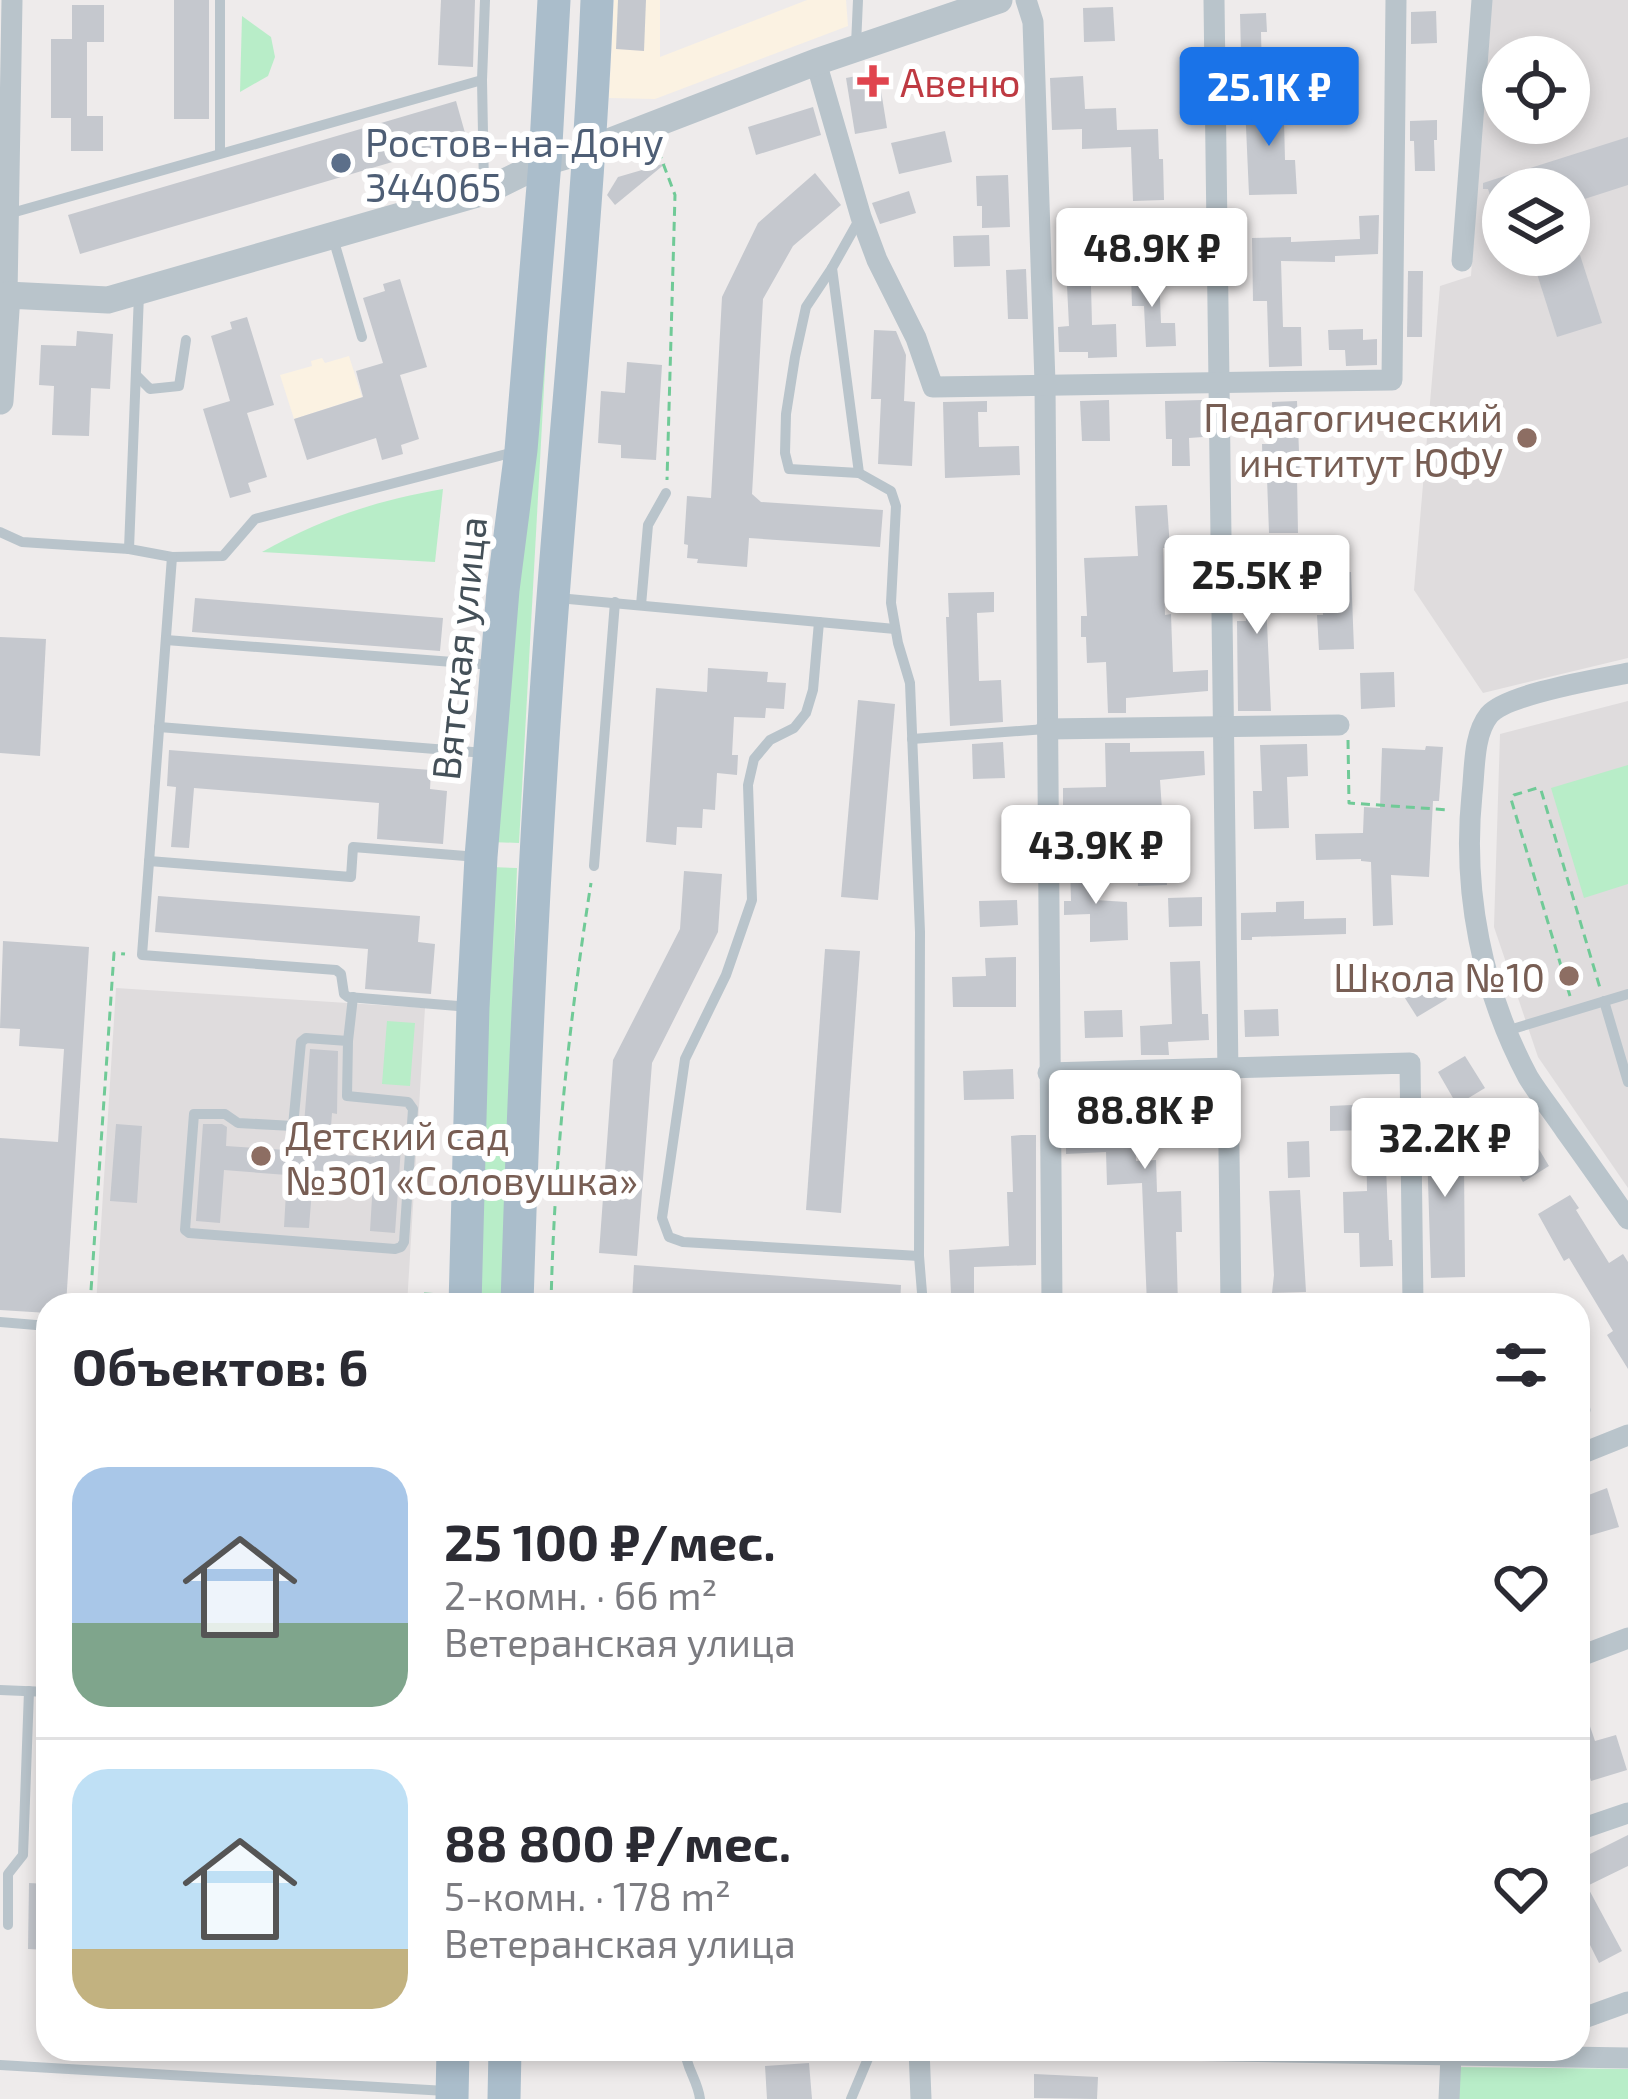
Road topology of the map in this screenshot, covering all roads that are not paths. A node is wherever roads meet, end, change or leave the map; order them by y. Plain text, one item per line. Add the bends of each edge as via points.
1 (12, 0) edge
2 (220, 0) edge
3 (485, 0) edge
4 (554, 0) edge
5 (597, 0) edge
6 (858, 0) edge
7 (999, 0) edge
8 (1026, 0) edge
9 (1214, 0) edge
10 (1396, 0) edge
11 (1481, 0) edge
12 (856, 47) junction
13 (816, 62) junction
14 (6, 76) edge
15 (482, 80) junction
16 (590, 149) junction
17 (220, 153) junction
18 (545, 162) junction
19 (484, 192) junction
20 (8, 214) junction
21 (861, 217) junction
22 (332, 235) junction
23 (1462, 261) dead end
24 (832, 268) junction
25 (140, 291) junction
26 (3, 295) edge
27 (362, 337) dead end
28 (186, 340) dead end
29 (136, 375) junction
30 (1219, 382) junction
31 (1045, 383) junction
32 (0, 401) edge
33 (521, 450) junction
34 (859, 473) junction
35 (666, 494) road end
36 (0, 532) edge
37 (129, 548) junction
38 (172, 557) junction
39 (553, 598) junction
40 (615, 602) junction
41 (641, 605) junction
42 (819, 622) junction
43 (896, 629) junction
44 (166, 640) junction
45 (496, 665) junction
46 (1628, 673) edge
47 (1339, 725) road end
48 (1223, 726) junction
49 (159, 727) junction
50 (1046, 729) junction
51 (912, 739) junction
52 (488, 753) junction
53 (481, 857) junction
54 (536, 860) junction
55 (149, 861) junction
56 (594, 866) road end
57 (1628, 994) edge
58 (353, 997) junction
59 (1604, 1001) junction
60 (473, 1007) junction
61 (1507, 1031) junction
62 (348, 1041) junction
63 (1229, 1068) junction
64 (1048, 1073) junction
65 (1628, 1082) edge
66 (1628, 1220) edge
67 (919, 1256) junction
68 (457, 1293) edge
69 (518, 1293) edge
70 (922, 1293) edge
71 (1052, 1293) edge
72 (1231, 1293) edge
73 (1413, 1293) edge
74 (0, 1322) edge
75 (36, 1325) edge
76 (1628, 1435) edge
77 (1590, 1449) edge
78 (1628, 1639) edge
79 (1590, 1653) edge
80 (0, 1690) edge
81 (29, 1691) junction
82 (36, 1691) edge
83 (1628, 1813) edge
84 (1590, 1826) edge
85 (8, 1925) dead end
86 (1628, 2002) edge
87 (1590, 2016) edge
88 (1590, 2056) edge
89 (1628, 2058) edge
90 (453, 2061) edge
91 (505, 2061) edge
92 (688, 2061) edge
93 (867, 2061) edge
94 (919, 2061) edge
95 (1450, 2061) edge
96 (0, 2066) edge
97 (452, 2095) edge
98 (504, 2099) edge
99 (700, 2099) edge
100 (851, 2099) edge
101 (921, 2099) edge
102 (1449, 2099) edge

1 - 14 street
2 - 17 lane
3 - 15 lane
4 - 18 main road, Вятская улица
5 - 16 main road
6 - 12 lane
7 - 12 street
8 - 31 street
9 - 30 street
10 - 30 street via 1392,380
11 - 23 street
12 - 13 street
13 - 16 street
13 - 21 street
14 - 20 street
15 - 17 lane
15 - 19 lane
16 - 18 street
16 - 39 main road
17 - 20 lane
18 - 19 street
18 - 33 main road, Вятская улица
19 - 22 street
20 - 26 street
21 - 24 lane
21 - 31 street via 933,387
22 - 25 street
22 - 27 lane
24 - 34 lane
24 - 34 lane via 806,308 785,453 789,469
25 - 26 street via 108,300
25 - 29 lane
26 - 32 street
28 - 29 lane via 179,386 150,389
29 - 37 lane
30 - 31 street
30 - 48 street
31 - 50 street
33 - 38 lane via 255,519 224,556
33 - 45 main road, Вятская улица
34 - 43 lane via 892,490 896,506
35 - 41 lane via 648,525
36 - 37 lane via 22,542
37 - 38 lane
38 - 44 lane
39 - 40 lane
39 - 54 main road
40 - 41 lane
40 - 56 lane
41 - 42 lane
42 - 43 lane
42 - 67 lane via 806,713 754,759 752,900 686,1059 662,1218 670,1237 683,1242
43 - 51 lane via 910,683
44 - 45 lane
44 - 49 lane
45 - 52 main road, Вятская улица
46 - 61 street via 1515,699 1491,712 1478,736 1470,873 1478,940
47 - 48 street
48 - 50 street
48 - 63 street
49 - 52 lane
49 - 55 lane
50 - 51 lane
50 - 64 street
51 - 67 lane
52 - 53 main road, Вятская улица
53 - 54 main road via 505,849
53 - 55 lane via 353,847 351,877
53 - 60 main road, Вятская улица
54 - 69 main road
55 - 58 lane via 142,955 336,970 344,994
57 - 59 lane
58 - 60 lane
58 - 62 lane
59 - 61 lane
59 - 65 lane
60 - 68 main road, Вятская улица
61 - 66 street via 1530,1080
62 - 62 lane via 347,1096 411,1104 401,1247 185,1230 194,1114 293,1126 301,1042
63 - 64 street
63 - 72 street
63 - 73 street via 1410,1063
64 - 71 street
67 - 70 lane
74 - 75 lane
76 - 77 street
78 - 79 street
80 - 81 lane
81 - 82 lane
81 - 85 lane via 23,1856 8,1874
83 - 84 street
86 - 87 street
88 - 89 street
90 - 97 main road
91 - 98 main road
92 - 99 lane
93 - 100 lane
94 - 101 street
95 - 102 street
96 - 97 lane

